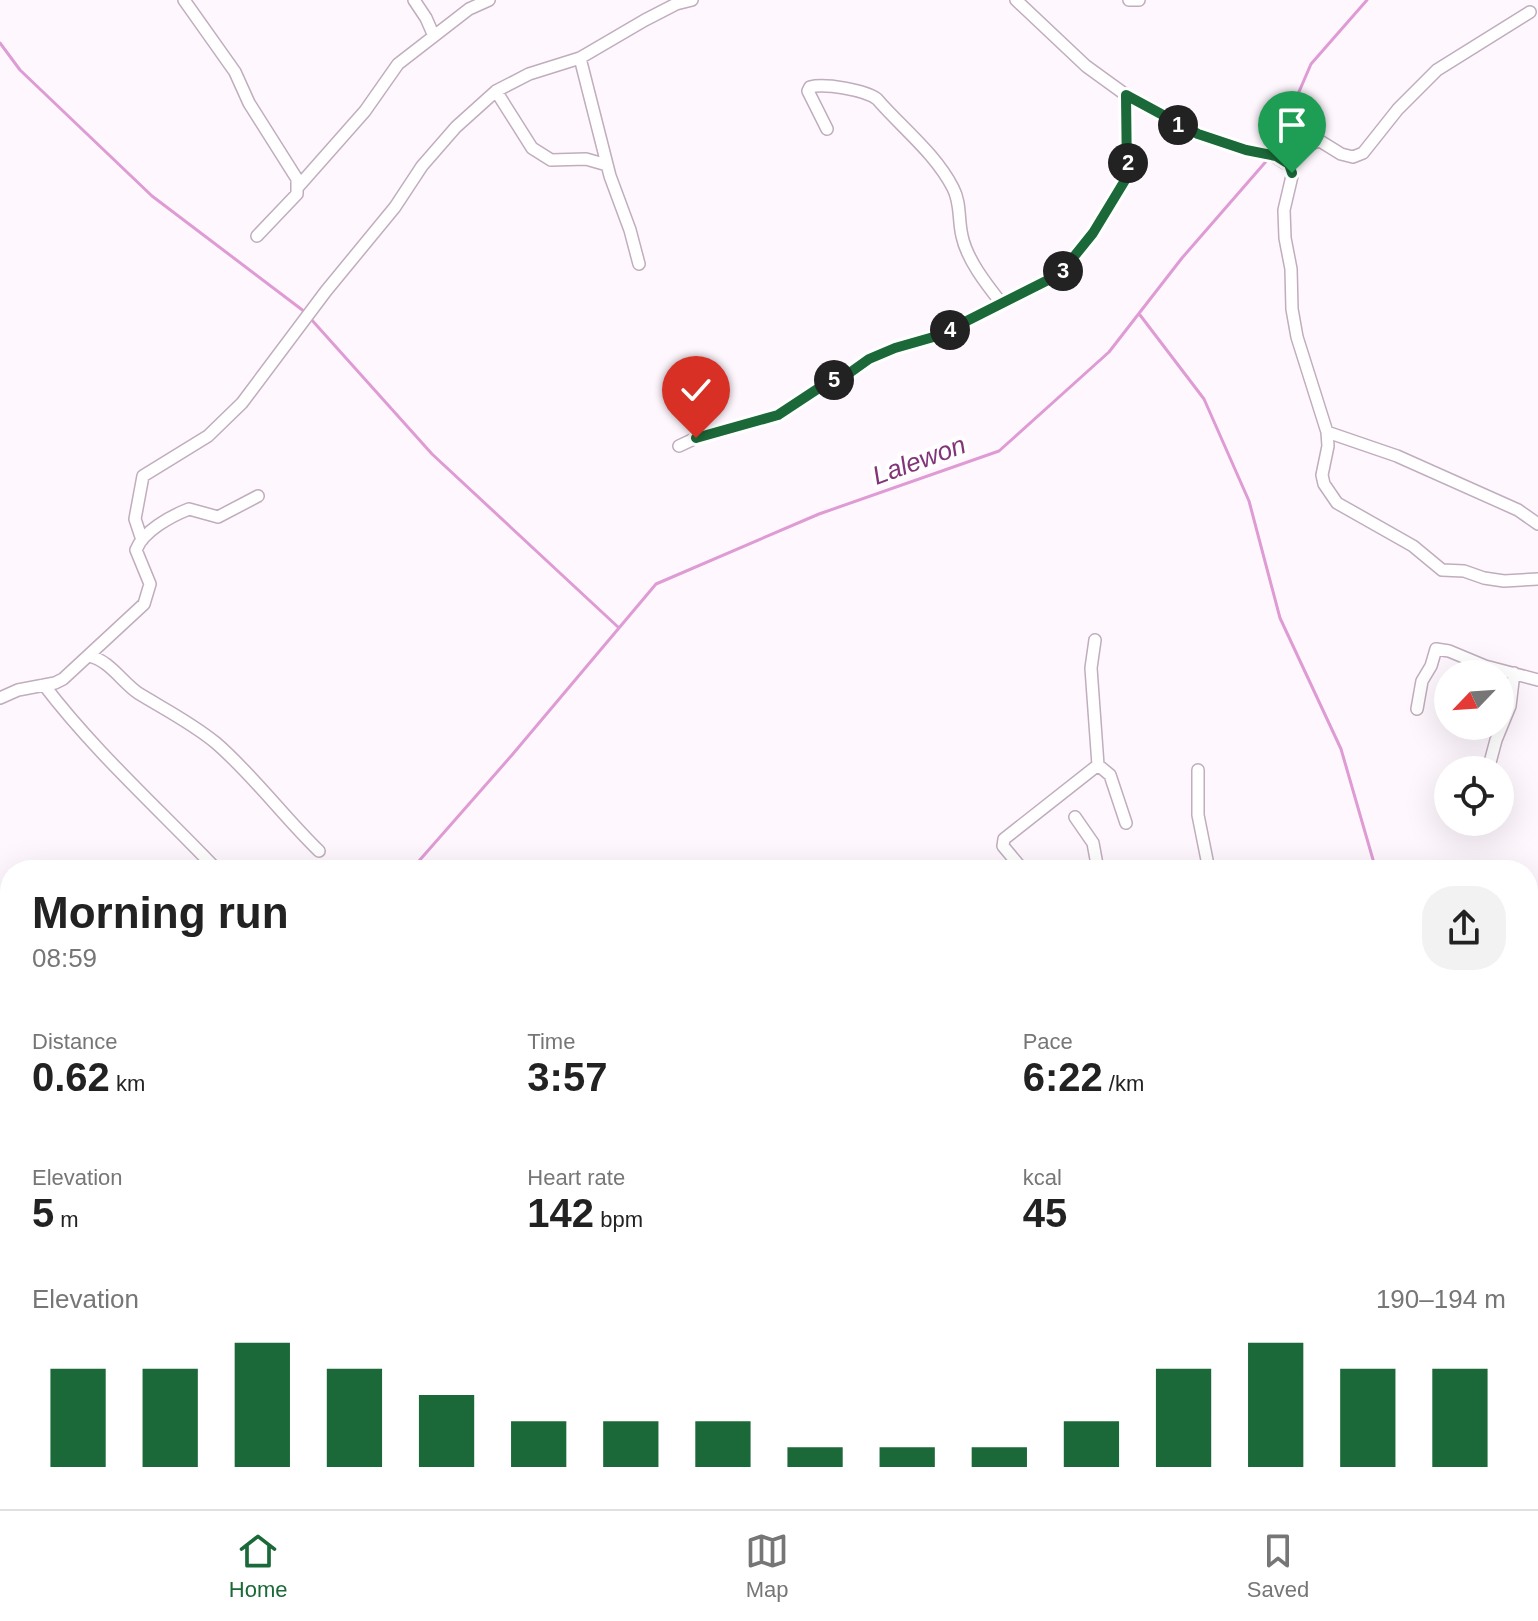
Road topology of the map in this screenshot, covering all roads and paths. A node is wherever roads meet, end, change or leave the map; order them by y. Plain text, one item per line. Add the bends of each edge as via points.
1 (184, 0) edge
2 (414, 0) edge
3 (489, 0) edge
4 (692, 0) edge
5 (1129, 0) edge
6 (1139, 0) edge
7 (675, 2) edge
8 (1023, 2) edge
9 (1530, 12) dead end
10 (433, 34) junction
11 (580, 58) junction
12 (496, 91) junction
13 (1126, 95) junction
14 (827, 129) dead end
15 (1289, 164) junction
16 (607, 165) junction
17 (297, 188) junction
18 (257, 236) dead end
19 (639, 264) dead end
20 (1002, 304) junction
21 (1327, 432) junction
22 (679, 446) dead end
23 (258, 496) dead end
24 (1538, 524) edge
25 (142, 540) junction
26 (1538, 579) edge
27 (1095, 640) dead end
28 (89, 656) junction
29 (1472, 660) edge
30 (1514, 673) edge
31 (1538, 680) edge
32 (44, 685) junction
33 (0, 698) edge
34 (1417, 709) dead end
35 (1098, 765) junction
36 (1198, 770) dead end
37 (1075, 817) dead end
38 (1126, 823) dead end
39 (319, 851) dead end
40 (207, 860) edge
41 (1015, 860) edge
42 (1096, 860) edge
43 (1207, 860) edge

1 - 17 street via 235,72 297,179
2 - 10 street
3 - 10 street
4 - 7 street
5 - 6 street
7 - 11 street
8 - 13 street via 1086,66
9 - 15 street via 1437,70 1363,153 1353,157 1320,141 1309,144
10 - 17 street via 391,71 365,111
11 - 12 street
11 - 16 street
12 - 16 street via 532,148 551,160 586,159
12 - 25 street via 422,166 242,403 208,436 143,476 135,519
13 - 15 street via 1198,134
13 - 20 street via 1129,169 1124,186 1060,274
14 - 20 street via 810,87 870,94 920,142 952,184 964,242
15 - 21 street via 1292,176 1284,210 1292,309
16 - 19 street
17 - 18 street
20 - 22 street via 937,336 869,359 778,415
21 - 24 street via 1397,456
21 - 26 street via 1322,475 1337,503 1413,546 1442,570 1504,581
23 - 25 street via 218,517 189,509
25 - 28 street via 136,550 149,578 148,597
27 - 35 street via 1091,668
28 - 32 street via 63,679
28 - 39 street via 214,741
29 - 34 street via 1436,649
30 - 31 street
32 - 33 street
32 - 40 street
35 - 38 street via 1110,775
35 - 41 street via 1004,839 1003,846
36 - 43 street via 1198,815
37 - 42 street via 1093,843

